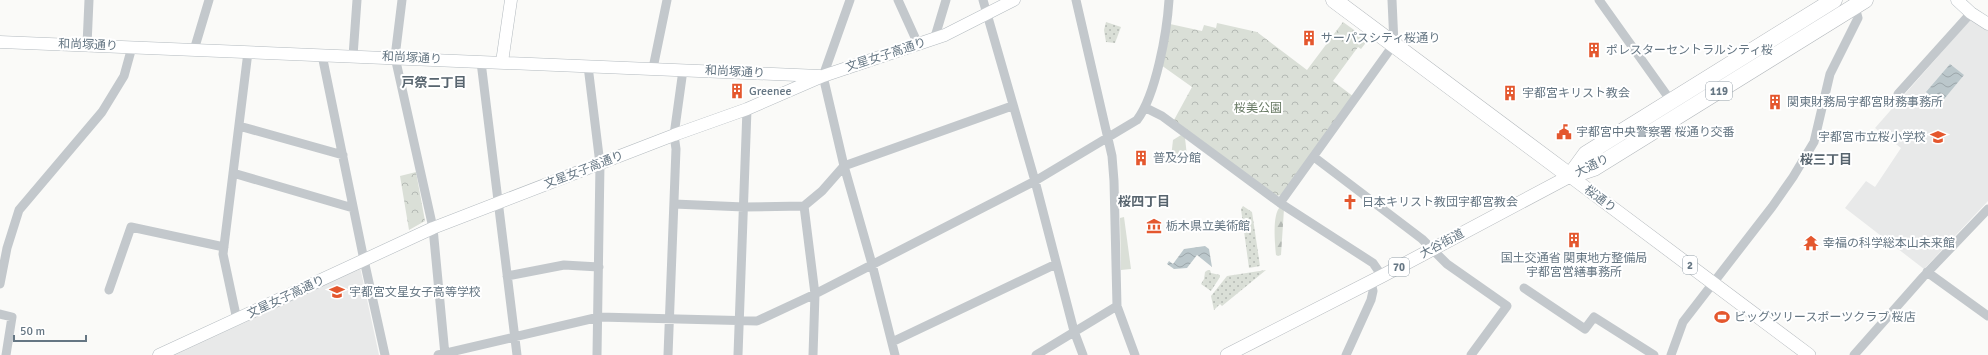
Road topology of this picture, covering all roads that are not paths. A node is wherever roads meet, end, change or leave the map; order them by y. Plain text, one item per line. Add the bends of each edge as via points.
1 (88, 0) edge
2 (209, 0) edge
3 (357, 0) edge
4 (402, 0) edge
5 (511, 0) edge
6 (667, 0) edge
7 (850, 0) edge
8 (898, 0) edge
9 (946, 0) edge
10 (983, 0) edge
11 (1076, 0) edge
12 (1169, 0) edge
13 (1334, 0) edge
14 (1392, 0) edge
15 (1599, 0) edge
16 (1834, 0) edge
17 (1957, 0) edge
18 (1007, 2) edge
19 (1860, 3) edge
20 (988, 13) junction
21 (1971, 13) junction
22 (1988, 24) edge
23 (934, 40) junction
24 (0, 42) edge
25 (918, 44) junction
26 (1394, 44) junction
27 (87, 45) junction
28 (132, 47) junction
29 (194, 50) junction
30 (248, 52) junction
31 (322, 55) junction
32 (353, 56) junction
33 (395, 57) junction
34 (481, 62) junction
35 (502, 62) junction
36 (588, 66) junction
37 (653, 68) junction
38 (683, 70) junction
39 (824, 76) junction
40 (1898, 94) dead end
41 (1671, 101) junction
42 (1012, 106) junction
43 (1146, 108) junction
44 (747, 109) junction
45 (239, 126) junction
46 (674, 135) junction
47 (1107, 138) junction
48 (342, 155) junction
49 (1314, 157) junction
50 (600, 164) junction
51 (844, 166) junction
52 (233, 173) junction
53 (1570, 176) junction
54 (1035, 181) junction
55 (498, 203) junction
56 (1280, 203) junction
57 (674, 204) junction
58 (804, 206) junction
59 (744, 207) junction
60 (353, 208) junction
61 (1988, 210) edge
62 (433, 228) junction
63 (224, 247) junction
64 (1432, 250) junction
65 (364, 260) junction
66 (872, 264) junction
67 (1056, 264) junction
68 (599, 267) junction
69 (1927, 272) junction
70 (508, 276) junction
71 (1376, 279) junction
72 (1713, 283) junction
73 (0, 284) edge
74 (1524, 288) dead end
75 (109, 290) dead end
76 (815, 294) junction
77 (1116, 306) junction
78 (0, 314) edge
79 (1988, 316) edge
80 (599, 317) junction
81 (670, 319) junction
82 (237, 320) junction
83 (740, 322) junction
84 (1074, 331) junction
85 (515, 337) junction
86 (892, 342) junction
87 (443, 354) edge
88 (6, 355) edge
89 (159, 355) edge
90 (385, 355) edge
91 (517, 355) edge
92 (597, 355) edge
93 (668, 355) edge
94 (738, 355) edge
95 (813, 355) edge
96 (895, 355) edge
97 (1036, 355) edge
98 (1083, 355) edge
99 (1134, 355) edge
100 (1228, 355) edge
101 (1346, 355) edge
102 (1471, 355) edge
103 (1654, 355) edge
104 (1671, 355) edge
105 (1809, 355) edge
106 (1854, 355) edge

1 - 27 street
2 - 29 street
3 - 32 street
4 - 33 street
5 - 35 street
6 - 37 street
7 - 39 street
8 - 25 street
9 - 23 street
10 - 20 street
11 - 47 street
12 - 43 street via 1158,66
13 - 26 highway, 桜通り
14 - 26 street
15 - 41 street
16 - 41 highway, 大通り / 119
17 - 21 street
18 - 20 street, 文星女子高通り
19 - 53 highway, 大通り / 119 via 1594,168
19 - 72 street via 1858,18 1830,74 1814,142 1785,189
20 - 23 street, 文星女子高通り
20 - 42 street
21 - 22 street
21 - 40 street
23 - 25 street, 文星女子高通り
24 - 27 street, 和尚塚通り
25 - 39 street, 文星女子高通り
26 - 49 street
26 - 53 highway, 桜通り
27 - 28 street, 和尚塚通り
28 - 29 street, 和尚塚通り
28 - 73 street via 124,76 102,112 19,210 12,227
29 - 30 street, 和尚塚通り
30 - 31 street, 和尚塚通り
30 - 45 street
31 - 32 street, 和尚塚通り
31 - 48 street
32 - 33 street, 和尚塚通り
33 - 34 street, 和尚塚通り
33 - 62 street
34 - 35 street, 和尚塚通り
34 - 55 street
35 - 36 street, 和尚塚通り
36 - 37 street, 和尚塚通り
36 - 50 street
37 - 38 street, 和尚塚通り
38 - 39 street, 和尚塚通り
38 - 46 street
39 - 44 street, 文星女子高通り
39 - 51 street
41 - 53 highway, 大通り / 119 via 1586,154
42 - 51 street
42 - 54 street
43 - 47 street via 1137,120
43 - 56 street via 1162,116
44 - 46 street, 文星女子高通り
44 - 59 street
45 - 48 street
45 - 52 street
46 - 50 street, 文星女子高通り
46 - 57 street
47 - 54 street
47 - 77 street via 1112,156 1114,181
48 - 60 street
49 - 56 street
49 - 64 street via 1422,239
50 - 55 street, 文星女子高通り
50 - 68 street
51 - 58 street via 822,191
51 - 66 street
52 - 60 street
52 - 63 street
53 - 64 main road, 大谷街道 / 70
53 - 72 main road, 桜通り / 2
54 - 66 street
54 - 67 street
55 - 62 street, 文星女子高通り
55 - 70 street
56 - 71 street via 1373,263
57 - 59 street
57 - 81 street
58 - 59 street
58 - 76 street
59 - 83 street
60 - 65 street
61 - 69 street
62 - 65 street, 文星女子高通り
62 - 87 street
63 - 75 street via 131,227
63 - 82 street via 223,254
64 - 71 main road, 大谷街道 / 70
64 - 102 street via 1447,264 1507,306
65 - 82 street, 文星女子高通り
65 - 90 street
66 - 76 street
66 - 86 street
67 - 84 street
67 - 86 street
68 - 70 street via 564,265
68 - 80 street
69 - 79 street
69 - 106 street
70 - 85 street
71 - 100 main road, 大谷街道 / 70
71 - 101 street via 1371,300
72 - 104 street via 1683,322
72 - 105 main road, 桜通り / 2
74 - 103 street via 1585,329 1594,317
76 - 83 street via 757,321
76 - 95 street
77 - 84 street
77 - 99 street
78 - 88 street via 12,317
80 - 81 street
80 - 85 street
80 - 92 street
81 - 83 street
81 - 93 street
82 - 89 street, 文星女子高通り
83 - 94 street
84 - 97 street
84 - 98 street
85 - 87 street
85 - 91 street
86 - 96 street

